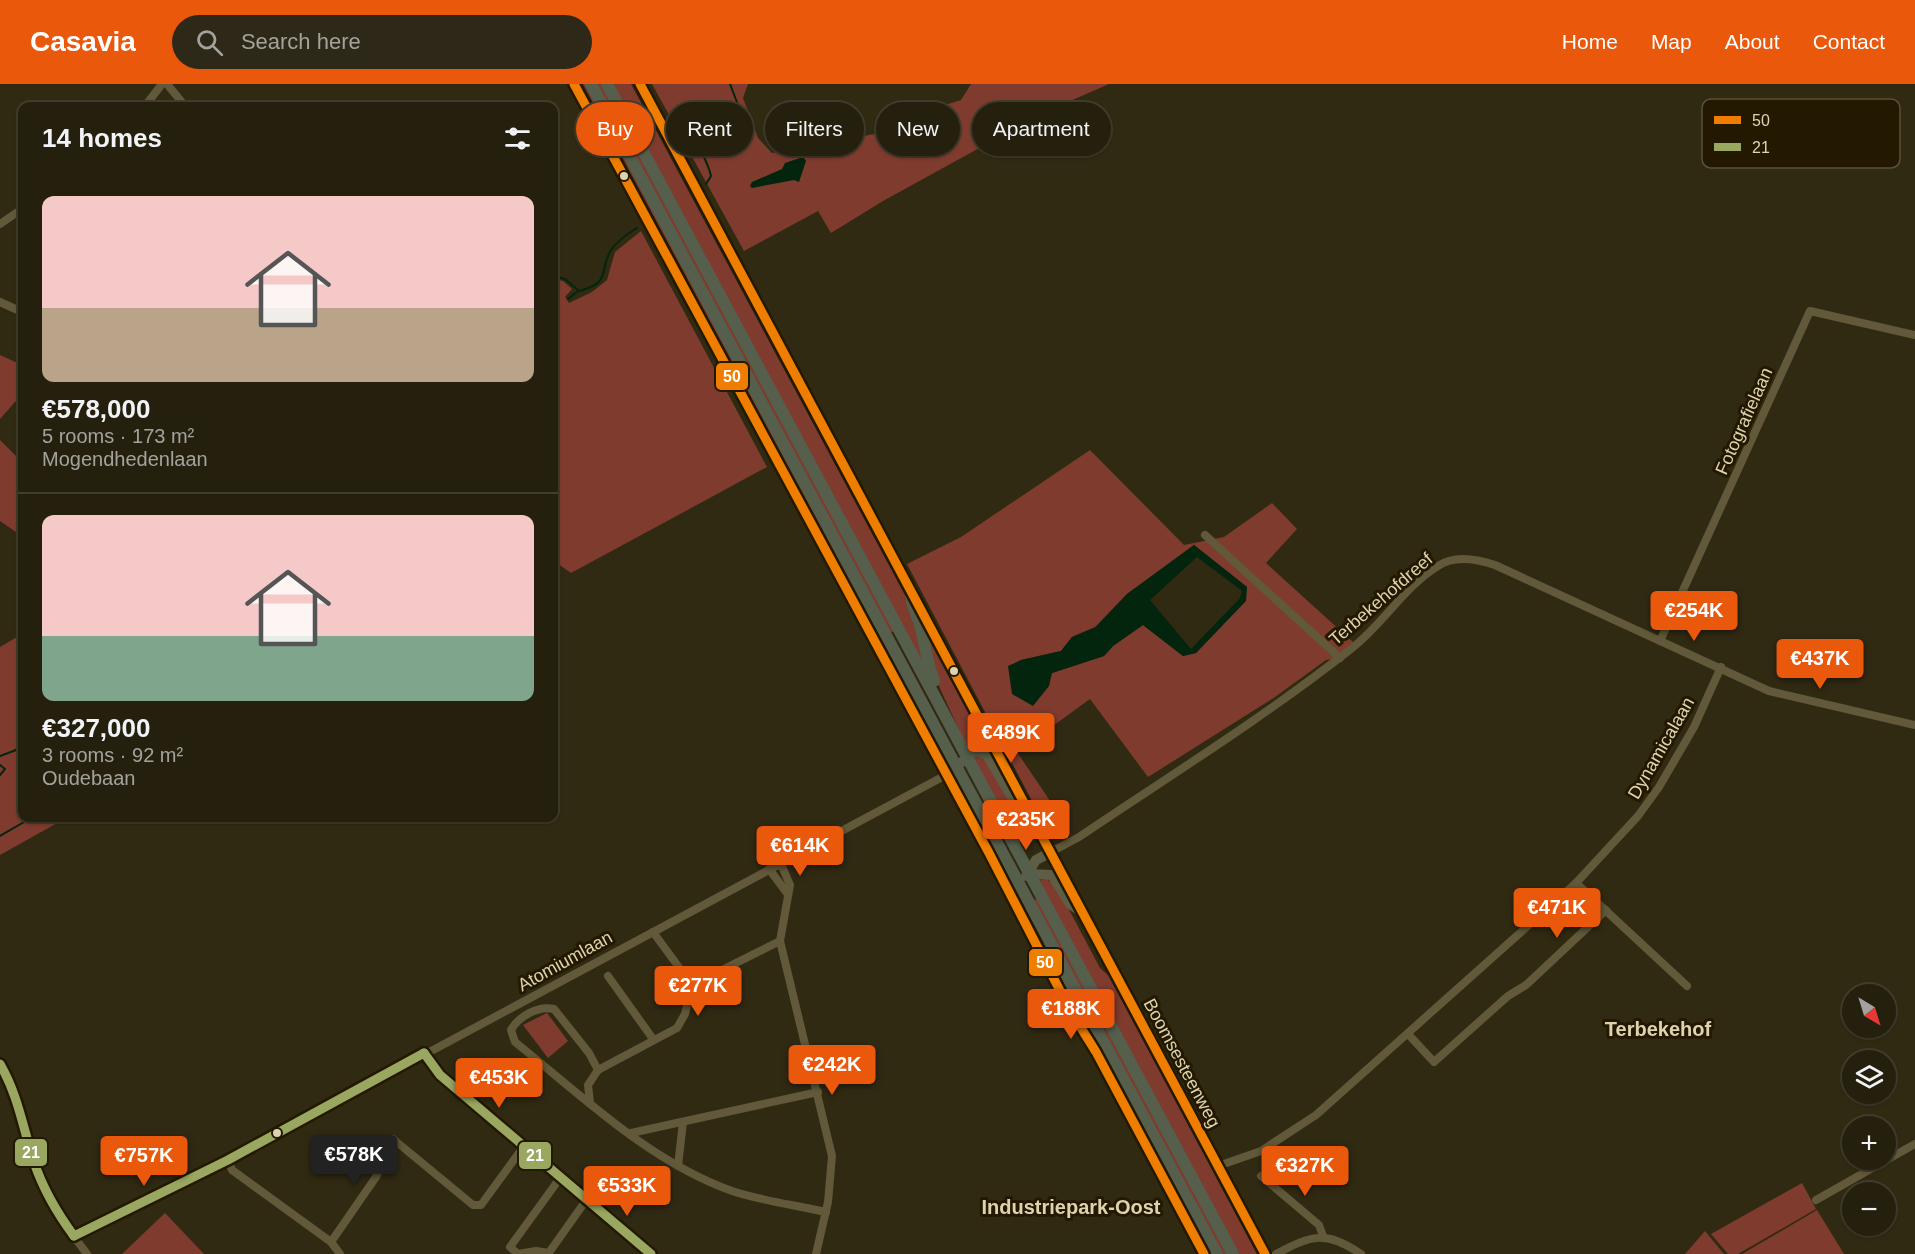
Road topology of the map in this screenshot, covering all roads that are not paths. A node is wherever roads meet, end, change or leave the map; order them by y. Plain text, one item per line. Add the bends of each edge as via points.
1 (162, 84) edge
2 (167, 84) edge
3 (574, 84) edge
4 (591, 84) edge
5 (607, 84) edge
6 (640, 84) edge
7 (148, 102) edge
8 (182, 102) edge
9 (18, 212) edge
10 (0, 224) edge
11 (0, 302) edge
12 (18, 310) edge
13 (1915, 334) edge
14 (1205, 535) dead end
15 (911, 592) junction
16 (1660, 641) junction
17 (1340, 657) junction
18 (1721, 667) junction
19 (935, 697) junction
20 (1915, 725) edge
21 (966, 756) junction
22 (956, 766) junction
23 (946, 775) junction
24 (1038, 827) junction
25 (1051, 852) junction
26 (781, 864) junction
27 (769, 869) junction
28 (1029, 874) junction
29 (1576, 883) junction
30 (1020, 888) junction
31 (787, 893) junction
32 (1606, 910) junction
33 (1083, 913) junction
34 (653, 932) junction
35 (780, 940) junction
36 (1060, 961) junction
37 (608, 976) dead end
38 (692, 985) junction
39 (1688, 986) dead end
40 (1071, 1012) junction
41 (1408, 1034) junction
42 (653, 1039) junction
43 (424, 1053) junction
44 (0, 1064) edge
45 (598, 1070) junction
46 (818, 1092) junction
47 (590, 1103) junction
48 (683, 1122) junction
49 (631, 1133) junction
50 (1915, 1144) edge
51 (524, 1146) junction
52 (228, 1161) junction
53 (678, 1166) junction
54 (1218, 1166) junction
55 (1261, 1176) dead end
56 (560, 1178) junction
57 (587, 1199) junction
58 (1816, 1200) dead end
59 (826, 1212) junction
60 (74, 1236) junction
61 (1323, 1236) junction
62 (331, 1242) junction
63 (549, 1253) edge
64 (87, 1254) edge
65 (340, 1254) edge
66 (651, 1254) edge
67 (816, 1254) edge
68 (1204, 1254) edge
69 (1217, 1254) edge
70 (1233, 1254) edge
71 (1265, 1254) edge
72 (1276, 1254) edge
73 (1361, 1254) edge

1 - 7 street
2 - 8 street
3 - 23 main road
4 - 22 highway
5 - 19 highway
6 - 15 main road, Boomsesteenweg
9 - 10 street
11 - 12 street
13 - 16 street, Fotografielaan via 1810,311
14 - 17 street
15 - 19 highway
15 - 24 main road, Boomsesteenweg
16 - 17 street, Terbekehofdreef via 1495,565 1462,559 1439,565
16 - 18 street, Terbekehofdreef
17 - 25 street, Terbekehofdreef via 1279,702
18 - 20 street, Terbekehofdreef via 1769,691
18 - 29 street, Dynamicalaan via 1694,727 1659,788
19 - 21 highway
21 - 22 main road, Atomiumlaan
21 - 24 main road via 979,751 992,760 1019,809
21 - 28 highway
22 - 23 main road, Atomiumlaan
22 - 30 highway
23 - 26 street, Atomiumlaan
23 - 40 main road
24 - 25 main road, Boomsesteenweg
25 - 28 main road, Terbekehofdreef via 1036,860
25 - 33 main road, Boomsesteenweg
26 - 27 street, Atomiumlaan
26 - 31 street via 790,885
27 - 31 street
27 - 34 street, Atomiumlaan
28 - 30 main road, Terbekehofdreef
28 - 33 main road via 1052,875 1070,904
28 - 70 highway
29 - 32 street
29 - 41 street, Dynamicalaan
30 - 36 highway
31 - 35 street
32 - 39 street
32 - 41 street via 1526,985 1508,996 1434,1062
33 - 54 main road, Boomsesteenweg
34 - 38 street
34 - 43 street, Atomiumlaan
35 - 38 street
35 - 46 street
36 - 40 highway via 1060,976
36 - 69 highway
37 - 42 street
38 - 42 street via 677,1028
40 - 68 main road
41 - 54 street, Dynamicalaan via 1287,1136 1249,1157
42 - 45 street
43 - 51 street via 440,1075
43 - 52 street, Atomiumlaan
44 - 60 street via 12,1088 38,1174
45 - 47 street via 588,1085
45 - 47 street via 559,1013 550,1008 539,1008 516,1021 511,1030 515,1042
46 - 48 street
46 - 59 street via 832,1156
47 - 49 street
48 - 49 street
48 - 53 street
49 - 53 street
50 - 58 street
51 - 56 street
51 - 62 street via 481,1205 473,1205 393,1139 376,1177
52 - 60 street, Atomiumlaan
52 - 62 street via 232,1170
53 - 59 street via 733,1191
54 - 71 main road, Boomsesteenweg
55 - 61 street via 1319,1225
56 - 57 street
56 - 63 street via 510,1247 518,1254
57 - 63 street
57 - 66 street
59 - 67 street
60 - 64 street
61 - 72 street via 1308,1238
61 - 73 street via 1337,1239
62 - 65 street

